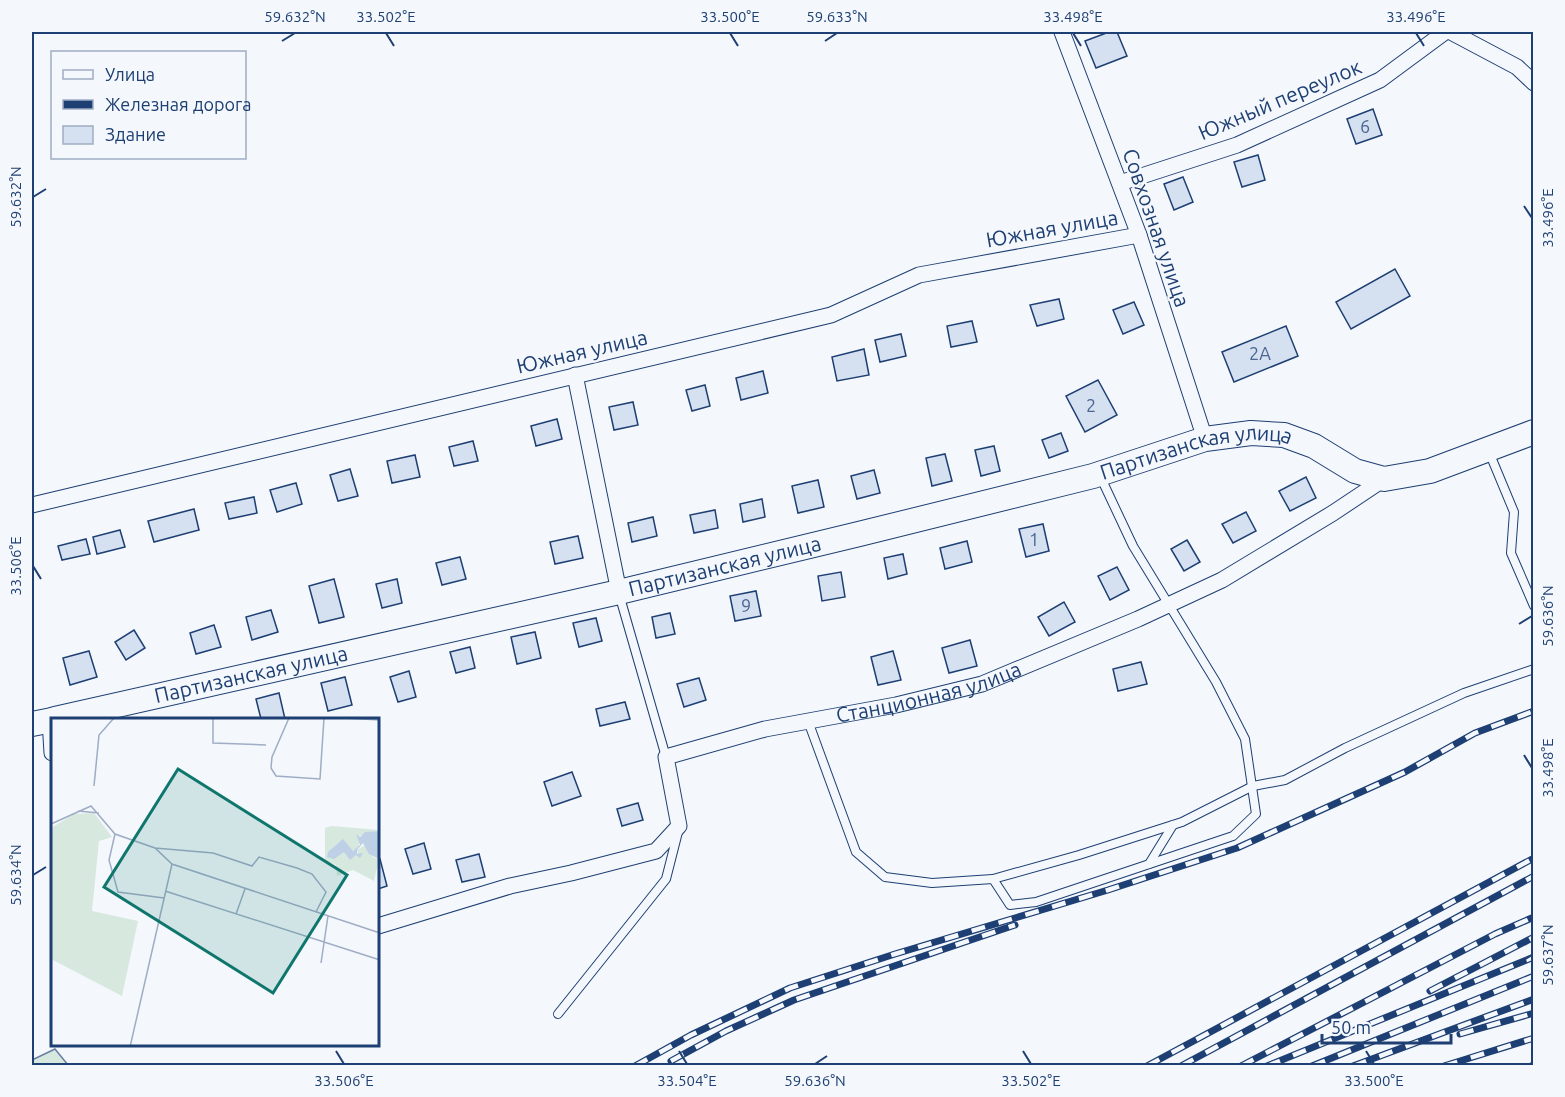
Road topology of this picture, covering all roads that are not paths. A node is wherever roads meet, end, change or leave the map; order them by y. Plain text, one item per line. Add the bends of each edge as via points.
1 (1062, 32) edge
2 (1445, 32) edge
3 (1451, 32) edge
4 (1533, 83) edge
5 (1120, 183) junction
6 (1139, 235) junction
7 (575, 375) junction
8 (1533, 432) edge
9 (1205, 439) junction
10 (1487, 448) junction
11 (1099, 474) junction
12 (1384, 479) junction
13 (32, 505) edge
14 (619, 592) junction
15 (1169, 605) junction
16 (1533, 606) edge
17 (1533, 669) edge
18 (60, 718) edge
19 (47, 721) edge
20 (808, 721) junction
21 (51, 747) edge
22 (666, 757) junction
23 (1253, 786) junction
24 (1173, 825) junction
25 (679, 826) junction
26 (1149, 864) junction
27 (993, 879) junction
28 (380, 925) edge
29 (558, 1014) dead end

1 - 5 street, Совхозная улица
2 - 5 street, Южный переулок via 1380,80 1237,145
3 - 4 street via 1517,67
5 - 6 street, Совхозная улица
6 - 7 street, Южная улица via 919,275 831,315
6 - 9 street, Совхозная улица
7 - 13 street, Южная улица
7 - 14 street
8 - 10 main road, Станционная улица
9 - 11 main road, Партизанская улица
9 - 12 main road, Партизанская улица via 1251,433 1284,435 1314,446 1355,471
10 - 12 main road, Станционная улица via 1430,471
10 - 16 lane via 1514,512 1511,553
11 - 14 main road, Партизанская улица
11 - 15 lane via 1133,546
12 - 15 street, Станционная улица via 1222,580
14 - 18 main road, Партизанская улица
14 - 22 lane
15 - 20 street, Станционная улица via 982,684
15 - 23 lane via 1245,739
17 - 23 lane via 1464,693 1285,780
19 - 21 street
20 - 22 street, Станционная улица
20 - 27 lane via 856,852 885,877 932,883
22 - 25 street
23 - 24 lane
23 - 26 lane via 1256,814 1233,836
24 - 26 lane
24 - 27 lane
25 - 28 street via 656,851 510,886
25 - 29 lane via 666,879
26 - 27 lane via 1036,902 1010,905

